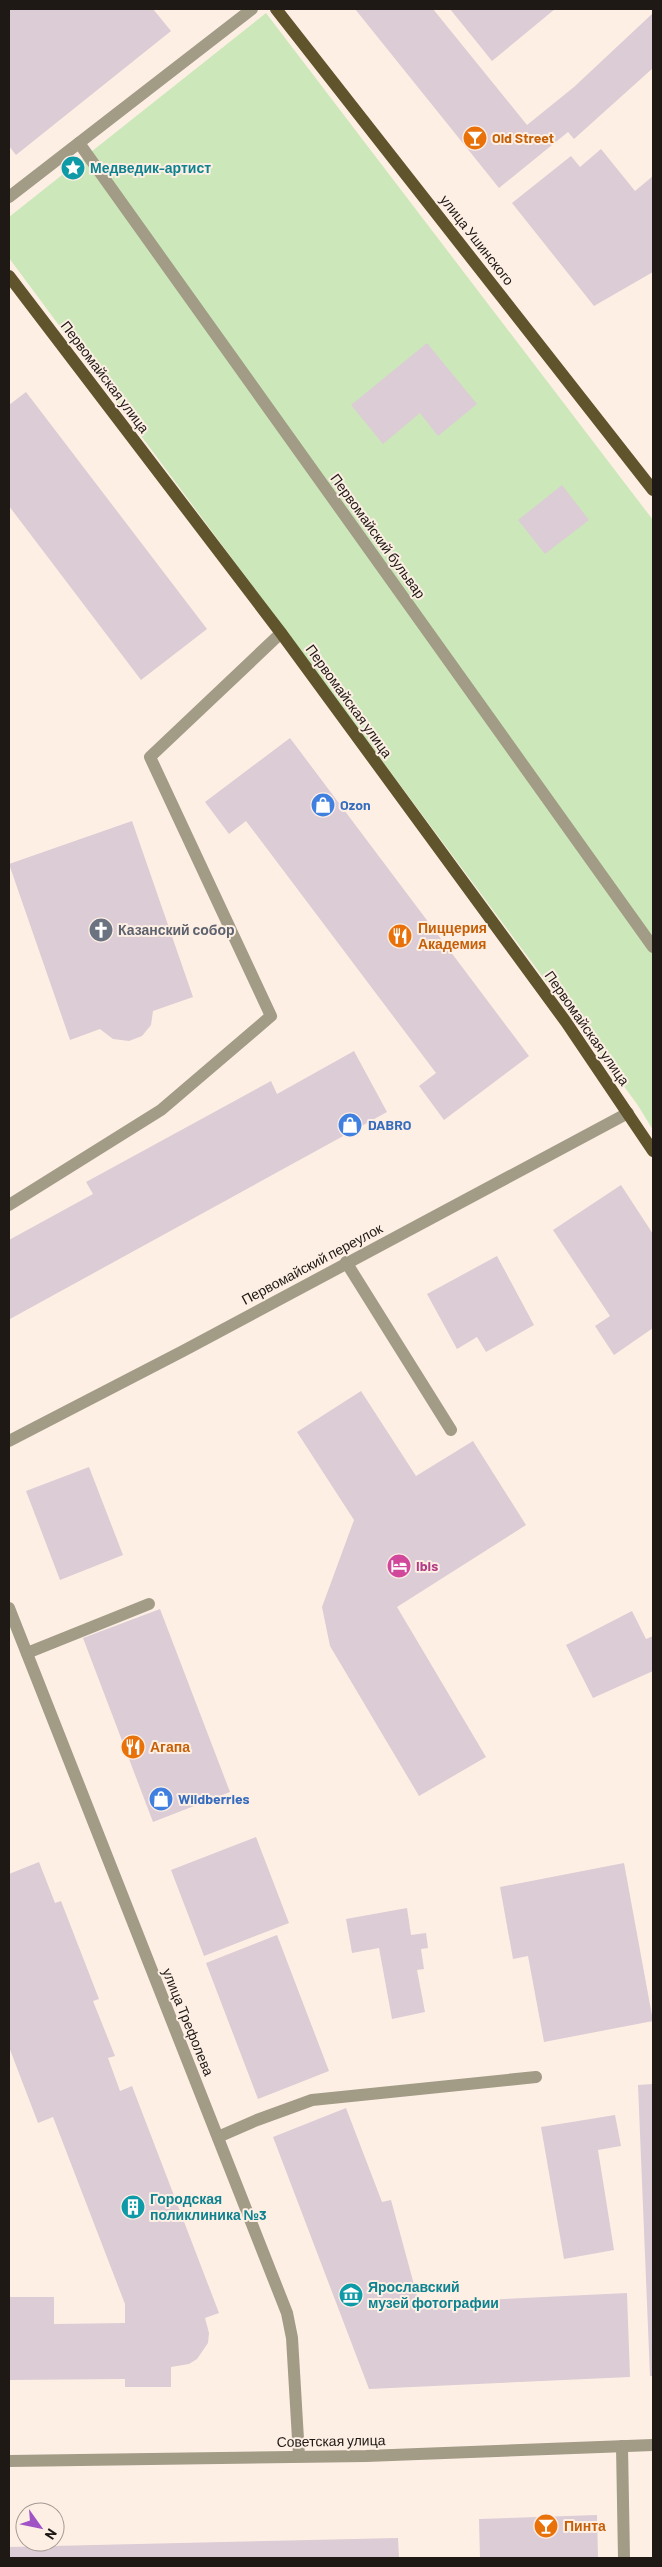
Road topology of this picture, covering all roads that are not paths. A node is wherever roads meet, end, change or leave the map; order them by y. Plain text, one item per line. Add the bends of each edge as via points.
1 (252, 9) edge
2 (276, 9) edge
3 (79, 143) junction
4 (9, 197) edge
5 (9, 276) edge
6 (653, 490) edge
7 (280, 633) junction
8 (653, 947) edge
9 (628, 1113) junction
10 (653, 1151) edge
11 (9, 1205) edge
12 (346, 1262) junction
13 (451, 1430) dead end
14 (9, 1441) edge
15 (149, 1604) dead end
16 (9, 1611) edge
17 (27, 1653) junction
18 (536, 2077) dead end
19 (218, 2137) junction
20 (653, 2445) edge
21 (622, 2446) junction
22 (299, 2456) junction
23 (9, 2460) edge
24 (624, 2558) edge

1 - 3 street
2 - 6 main road, улица Ушинского
3 - 4 street
3 - 8 street, Первомайский бульвар
5 - 7 main road, Первомайская улица
7 - 9 main road, Первомайская улица via 566,1022
7 - 11 street via 150,757 271,1016 161,1110
9 - 10 main road, Первомайская улица
9 - 12 street, Первомайский переулок
12 - 13 street
12 - 14 street, Первомайский переулок
15 - 17 street
16 - 17 street, улица Трефолева
17 - 19 street, улица Трефолева
18 - 19 street via 312,2100
19 - 22 street, улица Трефолева via 290,2326 298,2404
20 - 21 street, Советская улица
21 - 22 street, Советская улица
21 - 24 street
22 - 23 street, Советская улица

